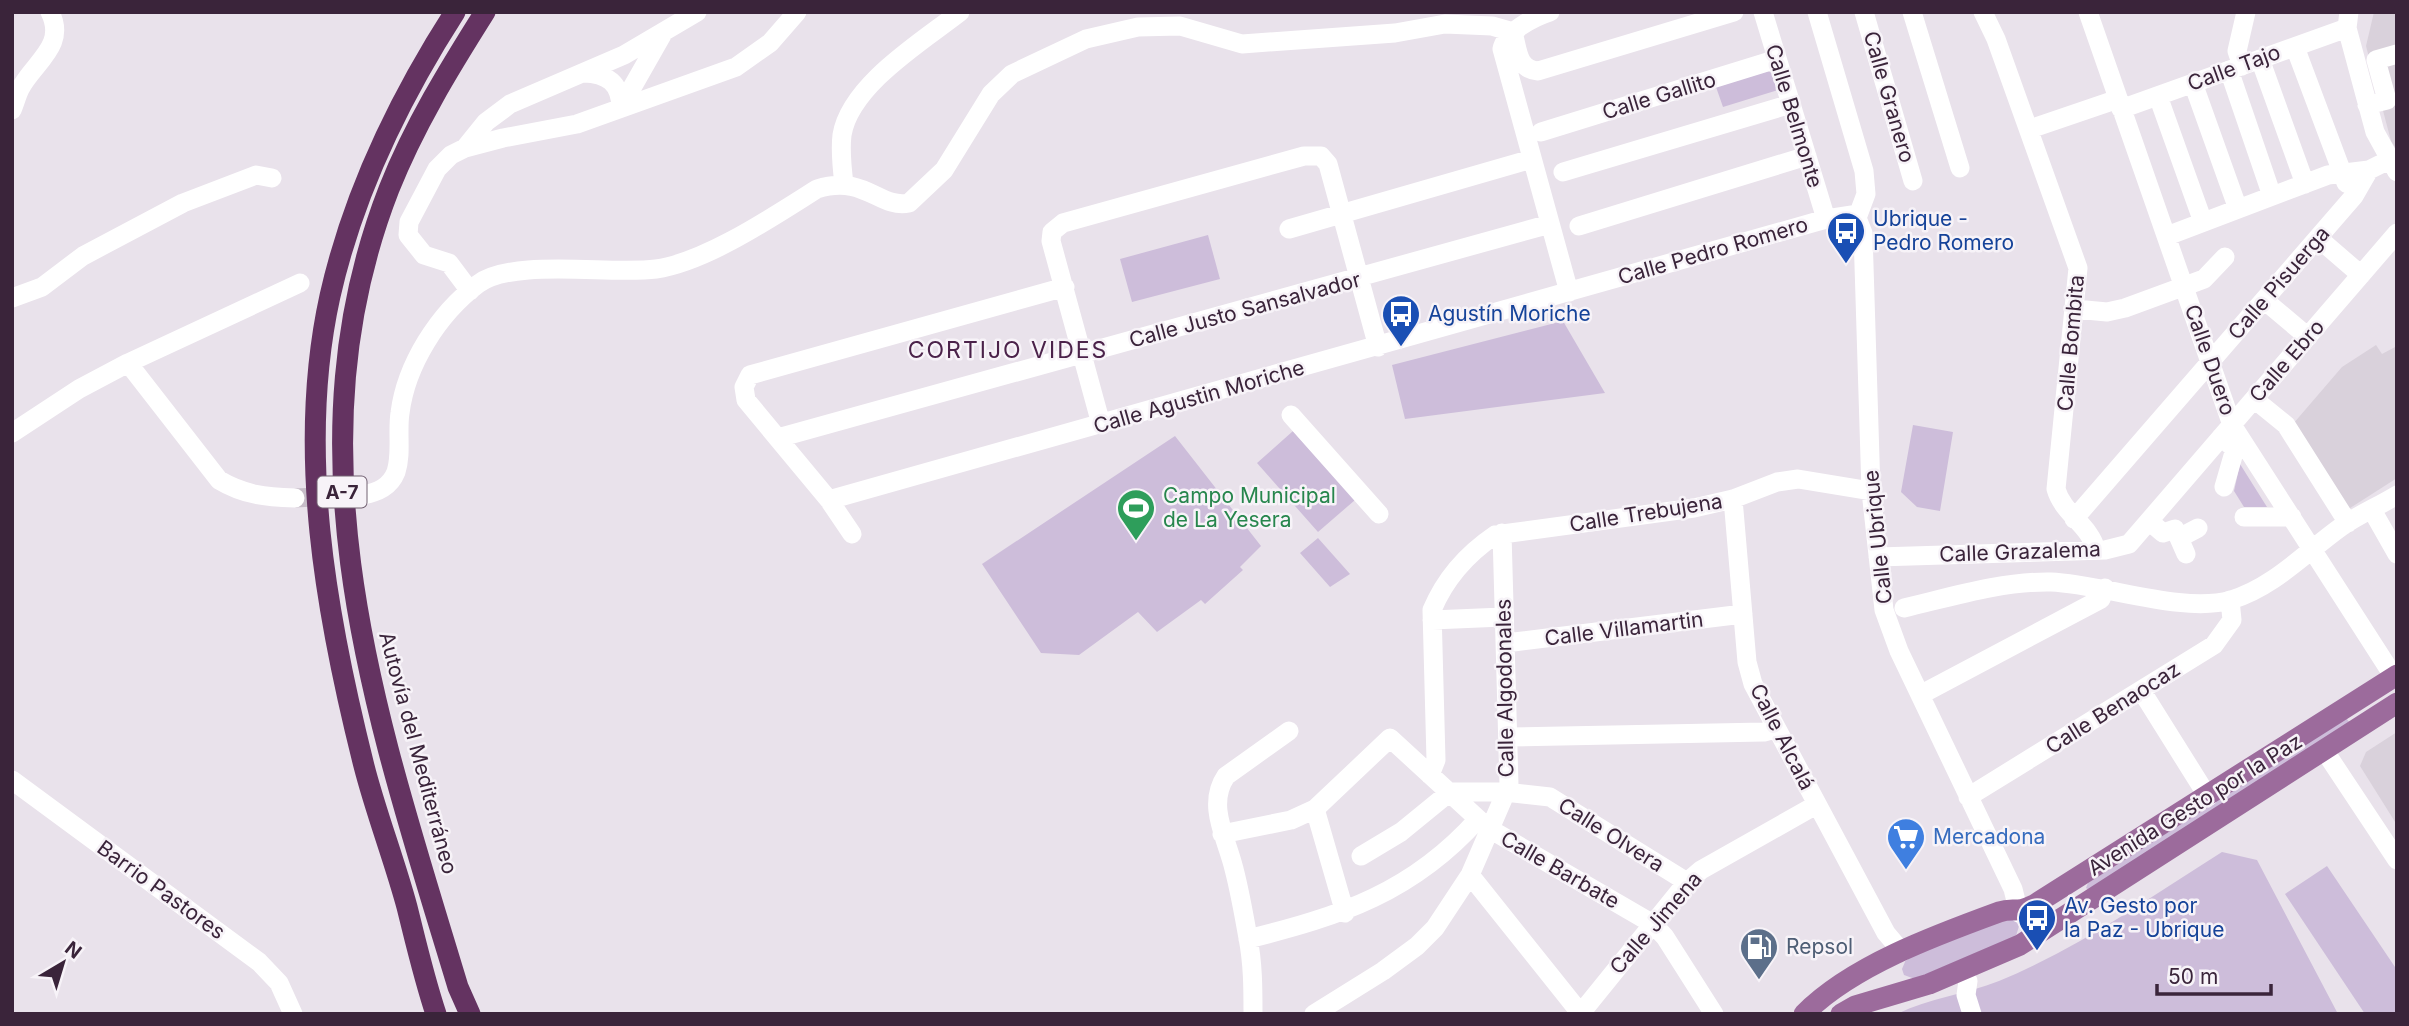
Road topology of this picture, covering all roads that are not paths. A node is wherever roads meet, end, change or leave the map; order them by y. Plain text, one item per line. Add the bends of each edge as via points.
1 (50, 12) edge
2 (455, 12) edge
3 (485, 12) edge
4 (680, 12) edge
5 (697, 12) edge
6 (797, 12) edge
7 (960, 12) edge
8 (1550, 12) edge
9 (1734, 12) edge
10 (1763, 12) edge
11 (1817, 12) edge
12 (1864, 12) edge
13 (1912, 12) edge
14 (1983, 12) edge
15 (2088, 12) edge
16 (2246, 12) edge
17 (2348, 20) edge
18 (1513, 33) junction
19 (663, 34) junction
20 (2295, 47) junction
21 (2397, 54) edge
22 (1777, 60) junction
23 (2243, 65) junction
24 (584, 73) junction
25 (2193, 83) junction
26 (2158, 96) junction
27 (1791, 104) junction
28 (2120, 104) junction
29 (2367, 105) junction
30 (621, 107) junction
31 (12, 110) edge
32 (2030, 129) junction
33 (1541, 132) dead end
34 (465, 148) junction
35 (1807, 156) junction
36 (1532, 159) junction
37 (2393, 166) edge
38 (1960, 167) dead end
39 (2370, 170) junction
40 (1563, 172) dead end
41 (2340, 174) junction
42 (272, 178) dead end
43 (1913, 181) dead end
44 (844, 184) junction
45 (2305, 184) junction
46 (2272, 196) junction
47 (2354, 196) junction
48 (2238, 209) junction
49 (1341, 214) junction
50 (1857, 218) junction
51 (1826, 219) junction
52 (2203, 222) junction
53 (1550, 223) junction
54 (1580, 226) dead end
55 (1289, 229) dead end
56 (2397, 233) edge
57 (2167, 236) junction
58 (2318, 238) junction
59 (2225, 257) dead end
60 (2361, 275) junction
61 (1359, 279) junction
62 (300, 283) dead end
63 (2185, 286) junction
64 (1065, 287) junction
65 (470, 291) junction
66 (1569, 292) junction
67 (12, 298) edge
68 (2264, 300) junction
69 (2075, 309) junction
70 (2308, 337) junction
71 (1378, 347) junction
72 (1083, 354) junction
73 (2211, 362) junction
74 (128, 363) junction
75 (2254, 399) junction
76 (1291, 415) dead end
77 (1101, 424) junction
78 (12, 433) edge
79 (778, 438) junction
80 (2233, 438) junction
81 (2224, 487) dead end
82 (1871, 491) junction
83 (363, 495) tunnel mouth
84 (2397, 495) edge
85 (295, 498) tunnel mouth
86 (1733, 499) junction
87 (829, 500) junction
88 (2372, 510) junction
89 (1379, 514) dead end
90 (2244, 517) dead end
91 (2292, 517) junction
92 (2074, 519) junction
93 (2149, 520) junction
94 (2348, 523) junction
95 (2198, 528) dead end
96 (1502, 533) junction
97 (852, 534) dead end
98 (2096, 550) junction
99 (2313, 550) junction
100 (2397, 554) edge
101 (1878, 557) junction
102 (2105, 588) junction
103 (2230, 600) junction
104 (1904, 608) dead end
105 (1743, 614) junction
106 (1503, 617) junction
107 (1432, 620) junction
108 (1506, 643) junction
109 (2395, 676) edge
110 (2141, 690) junction
111 (1920, 695) junction
112 (2397, 703) edge
113 (1775, 729) junction
114 (1289, 731) dead end
115 (1509, 737) junction
116 (2324, 750) junction
117 (1430, 775) junction
118 (12, 780) edge
119 (1450, 792) junction
120 (1505, 792) junction
121 (1968, 797) junction
122 (2208, 797) junction
123 (1816, 805) junction
124 (1315, 809) junction
125 (1483, 824) junction
126 (1222, 834) junction
127 (1361, 856) dead end
128 (2397, 860) edge
129 (1470, 875) junction
130 (1687, 882) junction
131 (2019, 912) junction
132 (1345, 913) junction
133 (1653, 924) junction
134 (1248, 939) junction
135 (2020, 945) junction
136 (1902, 952) junction
137 (1968, 981) dead end
138 (1919, 987) junction
139 (1581, 1013) edge
140 (293, 1014) edge
141 (436, 1014) edge
142 (470, 1014) edge
143 (1252, 1014) edge
144 (1314, 1014) edge
145 (1714, 1014) edge
146 (1804, 1014) edge
147 (1841, 1014) edge
148 (1972, 1014) edge

1 - 31 street via 54,44 20,88
2 - 141 highway, A-7 via 414,81 366,179 330,297 317,401 317,475 326,582 364,766
3 - 142 highway, Autovía del Mediterráneo / A-7 via 430,100 389,190 362,273 342,407 342,489 363,646 394,776
4 - 19 street
5 - 19 street
6 - 30 street via 770,43 736,67
7 - 44 street via 899,56 850,115 843,133
8 - 18 street
9 - 18 street via 1538,71 1521,64
10 - 22 street, Calle Belmonte
11 - 50 street via 1864,172 1866,194
12 - 43 street, Calle Granero
13 - 38 street
14 - 32 street, Calle Bombita
15 - 28 street, Calle Duero
16 - 23 street via 2237,51
17 - 20 street, Calle Tajo
17 - 29 street
18 - 36 street via 1502,49
18 - 44 street via 1492,26 1445,24 1395,33 1242,44 1180,26 1139,27 1086,39 1012,74 991,94 944,170 909,204 897,204
19 - 24 street
19 - 30 street
20 - 23 street, Calle Tajo
20 - 41 street
21 - 29 street via 2376,60 2387,100
22 - 27 street, Calle Belmonte
22 - 33 street, Calle Gallito
23 - 25 street, Calle Tajo
23 - 45 street
23 - 46 street
24 - 30 street via 607,77 616,84
24 - 34 street via 510,104 486,122
25 - 26 street, Calle Tajo
25 - 48 street
26 - 28 street, Calle Tajo
26 - 52 street
27 - 35 street, Calle Belmonte
27 - 40 street
28 - 32 street, Calle Tajo
28 - 57 street, Calle Duero
29 - 37 street
30 - 34 street via 577,124
32 - 69 street, Calle Bombita via 2076,258
34 - 65 street via 437,169 408,229 416,249 449,263
35 - 51 street, Calle Belmonte
35 - 54 street
36 - 49 street
36 - 53 street
37 - 39 street
39 - 41 street
39 - 47 street, Calle Pisuerga
41 - 45 street
41 - 47 street
42 - 67 street via 256,175 183,203 83,256 42,288
44 - 65 street via 817,189 679,264 655,269 514,272 488,277
45 - 46 street
46 - 48 street
47 - 58 street, Calle Pisuerga
48 - 52 street
49 - 55 street
49 - 61 street
49 - 64 street via 1325,159 1310,154 1059,225 1051,241
50 - 51 street, Calle Pedro Romero
50 - 82 street, Calle Ubrique via 1863,233
51 - 66 street, Calle Pedro Romero
52 - 57 street
53 - 61 street, Calle Justo Sansalvador
53 - 66 street
56 - 60 street, Calle Ebro
57 - 63 street, Calle Duero
58 - 60 street
58 - 68 street, Calle Pisuerga
59 - 63 street via 2204,279
60 - 70 street, Calle Ebro
61 - 71 street
61 - 72 street, Calle Justo Sansalvador
62 - 74 street
63 - 69 street via 2116,311
63 - 73 street, Calle Duero
64 - 72 street
64 - 79 street via 756,372 746,381 744,394
65 - 83 street via 419,354 400,411 396,472 378,492
66 - 71 street, Calle Agustin Moriche
68 - 70 street
68 - 73 street, Calle Pisuerga
69 - 92 street, Calle Bombita via 2056,489 2059,501
70 - 75 street, Calle Ebro
71 - 77 street, Calle Agustin Moriche
72 - 77 street
72 - 79 street, Calle Justo Sansalvador
73 - 80 street, Calle Duero
73 - 92 street, Calle Pisuerga
74 - 78 street
74 - 85 street via 219,480 259,497
75 - 80 street, Calle Ebro
75 - 94 street via 2286,425
76 - 89 street
77 - 87 street, Calle Agustin Moriche
79 - 87 street
80 - 81 street
80 - 91 street, Calle Duero
80 - 93 street, Calle Ebro
82 - 86 street, Calle Trebujena via 1798,479
82 - 101 street, Calle Ubrique
84 - 88 street
86 - 96 street, Calle Trebujena via 1643,517
86 - 105 street, Calle Alcalá
87 - 97 street
88 - 94 street
88 - 100 street
90 - 91 street
91 - 99 street, Calle Duero
92 - 98 street, Calle Bombita via 2091,536
93 - 95 street via 2163,533 2175,529 2182,546
93 - 98 street, Calle Grazalema via 2129,544
94 - 99 street
96 - 106 street, Calle Algodonales
96 - 107 street via 1474,549 1455,571 1440,591
98 - 101 street, Calle Grazalema
99 - 103 street via 2281,575
99 - 109 street, Calle Duero
101 - 111 street, Calle Ubrique via 1884,610
102 - 103 street via 2203,603
102 - 104 street via 2050,582 2001,586
102 - 111 street via 2101,599
103 - 110 street, Calle Benaocaz via 2232,620 2214,645
105 - 108 street, Calle Villamartin
105 - 113 street, Calle Alcalá via 1753,684
106 - 107 street
106 - 108 street, Calle Algodonales
107 - 117 street via 1436,760
108 - 115 street, Calle Algodonales
109 - 122 main road, Avenida Gesto por la Paz
110 - 121 street, Calle Benaocaz
110 - 122 street
111 - 121 street, Calle Ubrique
112 - 116 main road, Avenida Gesto por la Paz
113 - 115 street
113 - 123 street, Calle Alcalá
114 - 126 street via 1226,776 1218,787
115 - 120 street, Calle Algodonales
116 - 128 street
116 - 135 main road, Avenida Gesto por la Paz
117 - 119 street, Calle Barbate
117 - 124 street, Calle Barbate via 1390,738
118 - 140 street, Barrio Pastores via 259,962 279,983
119 - 120 street, Calle Olvera
119 - 125 street, Calle Barbate
119 - 127 street via 1401,832
120 - 125 street, Calle Algodonales
120 - 130 street, Calle Olvera via 1550,797
121 - 131 street, Calle Ubrique via 2013,889
122 - 131 main road, Avenida Gesto por la Paz
123 - 130 street, Calle Jimena
123 - 136 street, Calle Alcalá via 1886,933
124 - 126 street via 1291,820
124 - 132 street
125 - 129 street, Calle Algodonales
125 - 132 street via 1404,883
125 - 133 street, Calle Barbate
126 - 134 street
129 - 139 street
129 - 144 street, Calle Algodonales via 1435,928 1417,946
130 - 133 street, Calle Jimena
131 - 135 main road via 2028,928
131 - 136 main road, Avenida Gesto por la Paz via 2000,912
132 - 134 street
133 - 139 street, Calle Jimena
133 - 145 street, Calle Barbate
134 - 143 street
135 - 138 main road, Avenida Gesto por la Paz
136 - 138 main road via 1894,963 1895,976 1905,986
136 - 146 main road, Avenida Gesto por la Paz via 1843,983
137 - 148 street via 1966,995
138 - 147 main road, Avenida Gesto por la Paz

